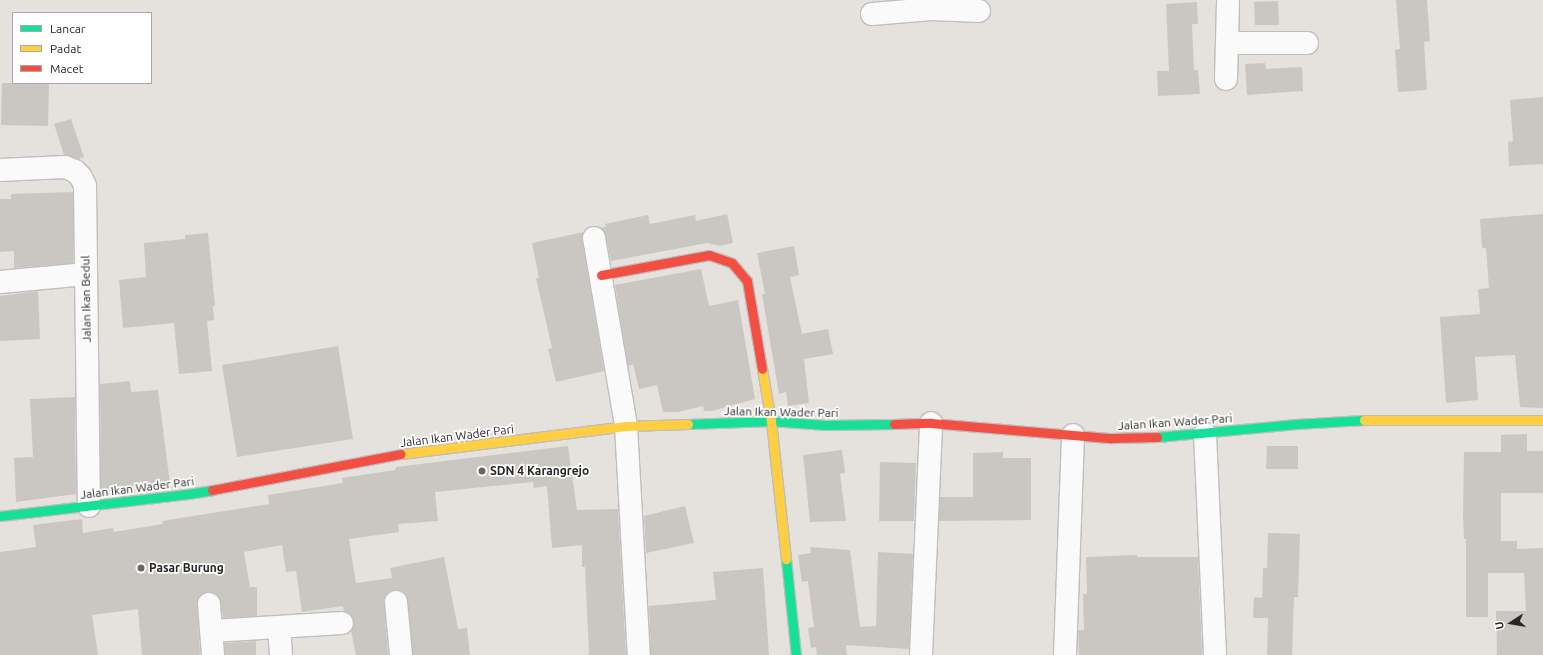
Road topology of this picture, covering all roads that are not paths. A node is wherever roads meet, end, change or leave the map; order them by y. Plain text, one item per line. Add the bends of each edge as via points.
1 (1228, 0) edge
2 (932, 5) edge
3 (979, 10) dead end
4 (872, 14) dead end
5 (1227, 43) junction
6 (1307, 43) dead end
7 (1226, 79) dead end
8 (0, 170) edge
9 (594, 238) dead end
10 (86, 274) junction
11 (601, 275) junction
12 (0, 282) edge
13 (1543, 420) edge
14 (771, 421) junction
15 (931, 423) junction
16 (626, 426) junction
17 (1205, 434) junction
18 (1073, 435) junction
19 (89, 506) junction
20 (0, 516) edge
21 (396, 602) dead end
22 (209, 604) dead end
23 (342, 623) dead end
24 (279, 627) junction
25 (212, 631) junction
26 (213, 655) edge
27 (281, 655) edge
28 (401, 655) edge
29 (639, 655) edge
30 (796, 655) edge
31 (921, 655) edge
32 (1065, 655) edge
33 (1214, 655) edge

1 - 5 street
2 - 3 street
2 - 4 street
5 - 6 street
5 - 7 street
8 - 10 street, Jalan Ikan Bedul via 65,167 81,177 85,186
9 - 11 street
10 - 12 street
10 - 19 street, Jalan Ikan Bedul
11 - 14 street via 709,255 732,263 747,281
11 - 16 street
13 - 17 street, Jalan Ikan Wader Pari via 1388,419 1296,424
14 - 15 street, Jalan Ikan Wader Pari via 826,424
14 - 16 street, Jalan Ikan Wader Pari
14 - 30 street
15 - 18 street, Jalan Ikan Wader Pari
15 - 31 street
16 - 19 street, Jalan Ikan Wader Pari via 394,456 188,494
16 - 29 street
17 - 18 street, Jalan Ikan Wader Pari via 1118,438
17 - 33 street
18 - 32 street
19 - 20 street, Jalan Ikan Wader Pari
21 - 28 street
22 - 25 street
23 - 24 street
24 - 25 street
24 - 27 street
25 - 26 street

